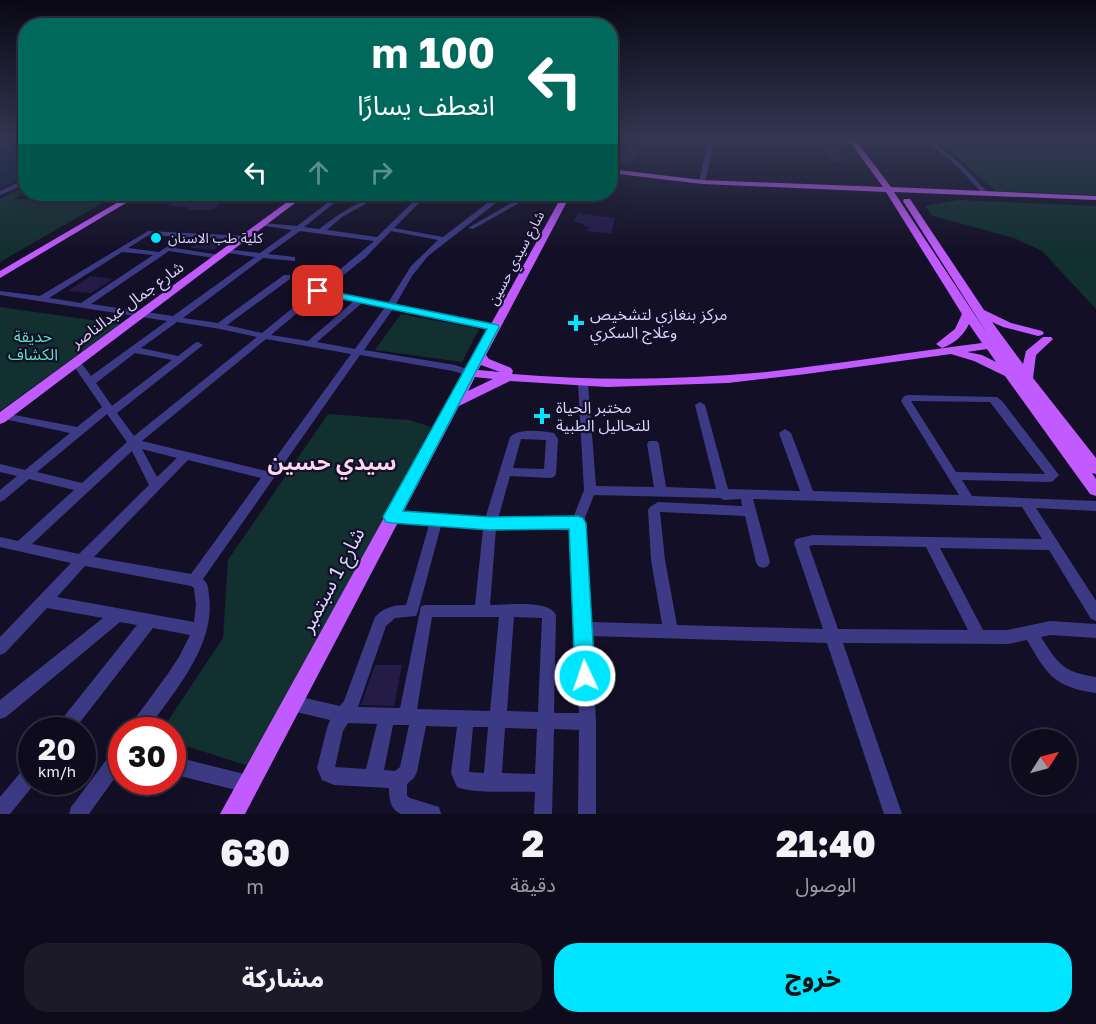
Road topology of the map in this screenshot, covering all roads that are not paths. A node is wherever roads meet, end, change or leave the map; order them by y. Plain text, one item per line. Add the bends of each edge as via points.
1 (652, 176) edge
2 (703, 176) edge
3 (885, 176) edge
4 (969, 176) edge
5 (887, 179) junction
6 (702, 182) junction
7 (18, 185) edge
8 (848, 189) junction
9 (889, 190) junction
10 (901, 191) junction
11 (936, 192) junction
12 (0, 193) edge
13 (986, 194) junction
14 (1096, 198) edge
15 (118, 201) edge
16 (119, 201) edge
17 (294, 201) edge
18 (333, 201) edge
19 (367, 201) edge
20 (417, 201) edge
21 (494, 201) edge
22 (518, 201) edge
23 (562, 201) edge
24 (897, 203) junction
25 (908, 204) junction
26 (319, 213) junction
27 (340, 216) junction
28 (265, 224) junction
29 (296, 229) junction
30 (389, 229) junction
31 (320, 232) junction
32 (189, 235) junction
33 (244, 238) junction
34 (378, 239) junction
35 (444, 239) junction
36 (169, 249) junction
37 (122, 250) junction
38 (161, 254) junction
39 (224, 254) junction
40 (264, 255) junction
41 (424, 256) junction
42 (292, 259) dead end
43 (0, 267) edge
44 (0, 275) edge
45 (287, 277) dead end
46 (318, 291) junction
47 (0, 294) edge
48 (40, 300) junction
49 (360, 300) junction
50 (82, 306) junction
51 (391, 306) junction
52 (981, 313) junction
53 (968, 314) junction
54 (138, 315) junction
55 (177, 320) junction
56 (220, 326) junction
57 (494, 327) junction
58 (263, 336) junction
59 (993, 342) junction
60 (310, 344) junction
61 (198, 345) dead end
62 (944, 348) junction
63 (135, 350) junction
64 (356, 352) junction
65 (179, 359) junction
66 (76, 362) junction
67 (469, 365) junction
68 (510, 374) junction
69 (1010, 375) junction
70 (1027, 378) junction
71 (90, 382) junction
72 (583, 382) junction
73 (455, 403) junction
74 (700, 405) dead end
75 (110, 409) junction
76 (2, 417) edge
77 (80, 431) junction
78 (785, 433) dead end
79 (133, 443) junction
80 (653, 444) dead end
81 (186, 456) junction
82 (0, 468) edge
83 (1096, 469) edge
84 (506, 472) dead end
85 (28, 474) junction
86 (269, 476) junction
87 (955, 476) junction
88 (156, 486) junction
89 (85, 488) junction
90 (590, 490) junction
91 (1096, 490) edge
92 (661, 491) junction
93 (724, 495) junction
94 (746, 495) junction
95 (808, 495) junction
96 (0, 497) edge
97 (968, 500) junction
98 (1026, 503) junction
99 (1096, 506) edge
100 (751, 512) junction
101 (392, 517) junction
102 (436, 521) junction
103 (578, 523) junction
104 (490, 524) junction
105 (0, 542) edge
106 (930, 542) junction
107 (1052, 545) junction
108 (21, 546) junction
109 (82, 560) junction
110 (763, 562) dead end
111 (194, 581) junction
112 (45, 601) junction
113 (482, 610) junction
114 (419, 611) junction
115 (507, 611) junction
116 (1096, 614) edge
117 (119, 615) junction
118 (150, 621) junction
119 (582, 629) junction
120 (200, 630) junction
121 (1096, 631) edge
122 (671, 632) junction
123 (1030, 632) junction
124 (832, 636) junction
125 (979, 637) junction
126 (0, 648) edge
127 (1096, 686) edge
128 (292, 703) junction
129 (0, 711) edge
130 (344, 715) junction
131 (387, 715) junction
132 (413, 716) junction
133 (74, 717) edge
134 (146, 717) edge
135 (466, 718) junction
136 (497, 719) junction
137 (545, 719) junction
138 (588, 722) junction
139 (186, 768) edge
140 (108, 772) edge
141 (374, 779) junction
142 (398, 780) junction
143 (492, 783) junction
144 (543, 783) junction
145 (248, 784) junction
146 (18, 790) edge
147 (0, 812) edge
148 (78, 814) edge
149 (232, 814) edge
150 (432, 814) edge
151 (543, 814) edge
152 (587, 814) edge
153 (893, 814) edge

1 - 6 main road
2 - 6 street
3 - 5 main road
4 - 13 street
5 - 8 main road via 870,187
5 - 9 main road
5 - 10 main road
5 - 11 main road
6 - 8 main road
7 - 12 street
8 - 9 main road
8 - 24 main road
9 - 10 main road
9 - 24 main road
10 - 11 main road
10 - 25 main road
11 - 13 main road
11 - 25 main road via 915,196
13 - 14 main road
15 - 43 main road
16 - 44 main road
17 - 28 main road, شارع جمال عبدالناصر
18 - 26 street
19 - 27 street
20 - 30 street
21 - 35 street
22 - 41 street
23 - 57 main road, شارع سيدي حسين
24 - 53 main road
25 - 52 main road
26 - 27 street
26 - 29 street
27 - 31 street
28 - 29 street
28 - 33 main road, شارع جمال عبدالناصر
29 - 31 street
29 - 40 street
30 - 34 street
30 - 35 street
31 - 34 street
32 - 33 street
32 - 36 street
32 - 37 street via 153,232
33 - 39 main road, شارع جمال عبدالناصر
34 - 46 street
35 - 41 street
36 - 38 street
36 - 39 street
37 - 38 street
37 - 48 street
38 - 50 street
39 - 40 street
39 - 54 main road, شارع جمال عبدالناصر
40 - 42 street
40 - 55 street
41 - 51 street
45 - 56 street
46 - 49 street
46 - 58 street
47 - 48 street
48 - 50 street
49 - 51 street
49 - 60 street
50 - 54 street
51 - 57 street
51 - 64 street
52 - 59 main road
52 - 70 main road via 1042,336 1030,354
53 - 59 main road
53 - 62 main road
54 - 55 street
54 - 66 main road, شارع جمال عبدالناصر
55 - 56 street
55 - 63 street
56 - 58 street
57 - 67 main road, شارع سيدي حسين
58 - 60 street
58 - 79 street
59 - 62 main road
59 - 69 main road
59 - 70 main road
60 - 64 street
61 - 65 street
62 - 68 main road via 699,374
62 - 69 main road via 978,358
62 - 72 main road via 716,379
63 - 65 street
63 - 71 street
64 - 67 street
64 - 86 street
65 - 75 street
66 - 71 street
66 - 76 main road, شارع جمال عبدالناصر
67 - 68 main road
67 - 68 main road via 485,362
67 - 73 main road, شارع 1 سبتمبر
68 - 72 main road
68 - 73 main road
69 - 91 main road
70 - 83 main road
71 - 75 street
72 - 90 street
73 - 101 main road, شارع 1 سبتمبر
74 - 93 street
75 - 77 street
75 - 79 street
76 - 77 street
77 - 85 street
78 - 95 street
79 - 81 street
79 - 88 street
79 - 89 street
80 - 92 street
81 - 86 street
81 - 88 street
82 - 85 street
84 - 104 street
85 - 89 street
85 - 96 street
86 - 111 street
87 - 87 street via 1049,478 1053,475 993,399 908,398 906,401
87 - 97 street
88 - 109 street
89 - 108 street
90 - 92 street
90 - 103 street
92 - 93 street
93 - 94 street
94 - 95 street
94 - 100 street
95 - 97 street
97 - 98 street
98 - 99 street
98 - 107 street
100 - 110 street
100 - 122 street via 658,507 654,510
101 - 102 street
101 - 128 main road, شارع 1 سبتمبر
102 - 104 street
102 - 114 street
103 - 104 street
103 - 119 street
104 - 113 street
105 - 108 street
106 - 107 street
106 - 124 street via 801,543
106 - 125 street
107 - 116 street
108 - 109 street
109 - 111 street
109 - 112 street
111 - 120 street via 201,585 204,594
112 - 117 street
112 - 126 street
113 - 114 street
113 - 115 street
114 - 130 street via 385,615
114 - 132 street
115 - 136 street
115 - 137 street via 542,611 549,615
117 - 118 street
117 - 129 street
118 - 120 street
118 - 133 street
119 - 122 street
119 - 138 street
120 - 134 street via 194,647
121 - 123 street via 1050,628
122 - 124 street
123 - 125 street via 1008,638
123 - 127 street via 1062,677
124 - 125 street
124 - 153 street
128 - 130 street
128 - 145 main road, شارع 1 سبتمبر
130 - 131 street
130 - 141 street via 335,728 328,774
131 - 132 street
131 - 141 street
132 - 135 street
132 - 142 street via 408,772
135 - 136 street
135 - 143 street via 460,778 468,783
136 - 137 street
136 - 143 street
137 - 138 street
137 - 144 street
138 - 152 street
139 - 145 street
140 - 148 street
141 - 142 street
142 - 150 street via 398,800 404,806
143 - 144 street
144 - 151 street
145 - 149 main road, شارع 1 سبتمبر
146 - 147 street

